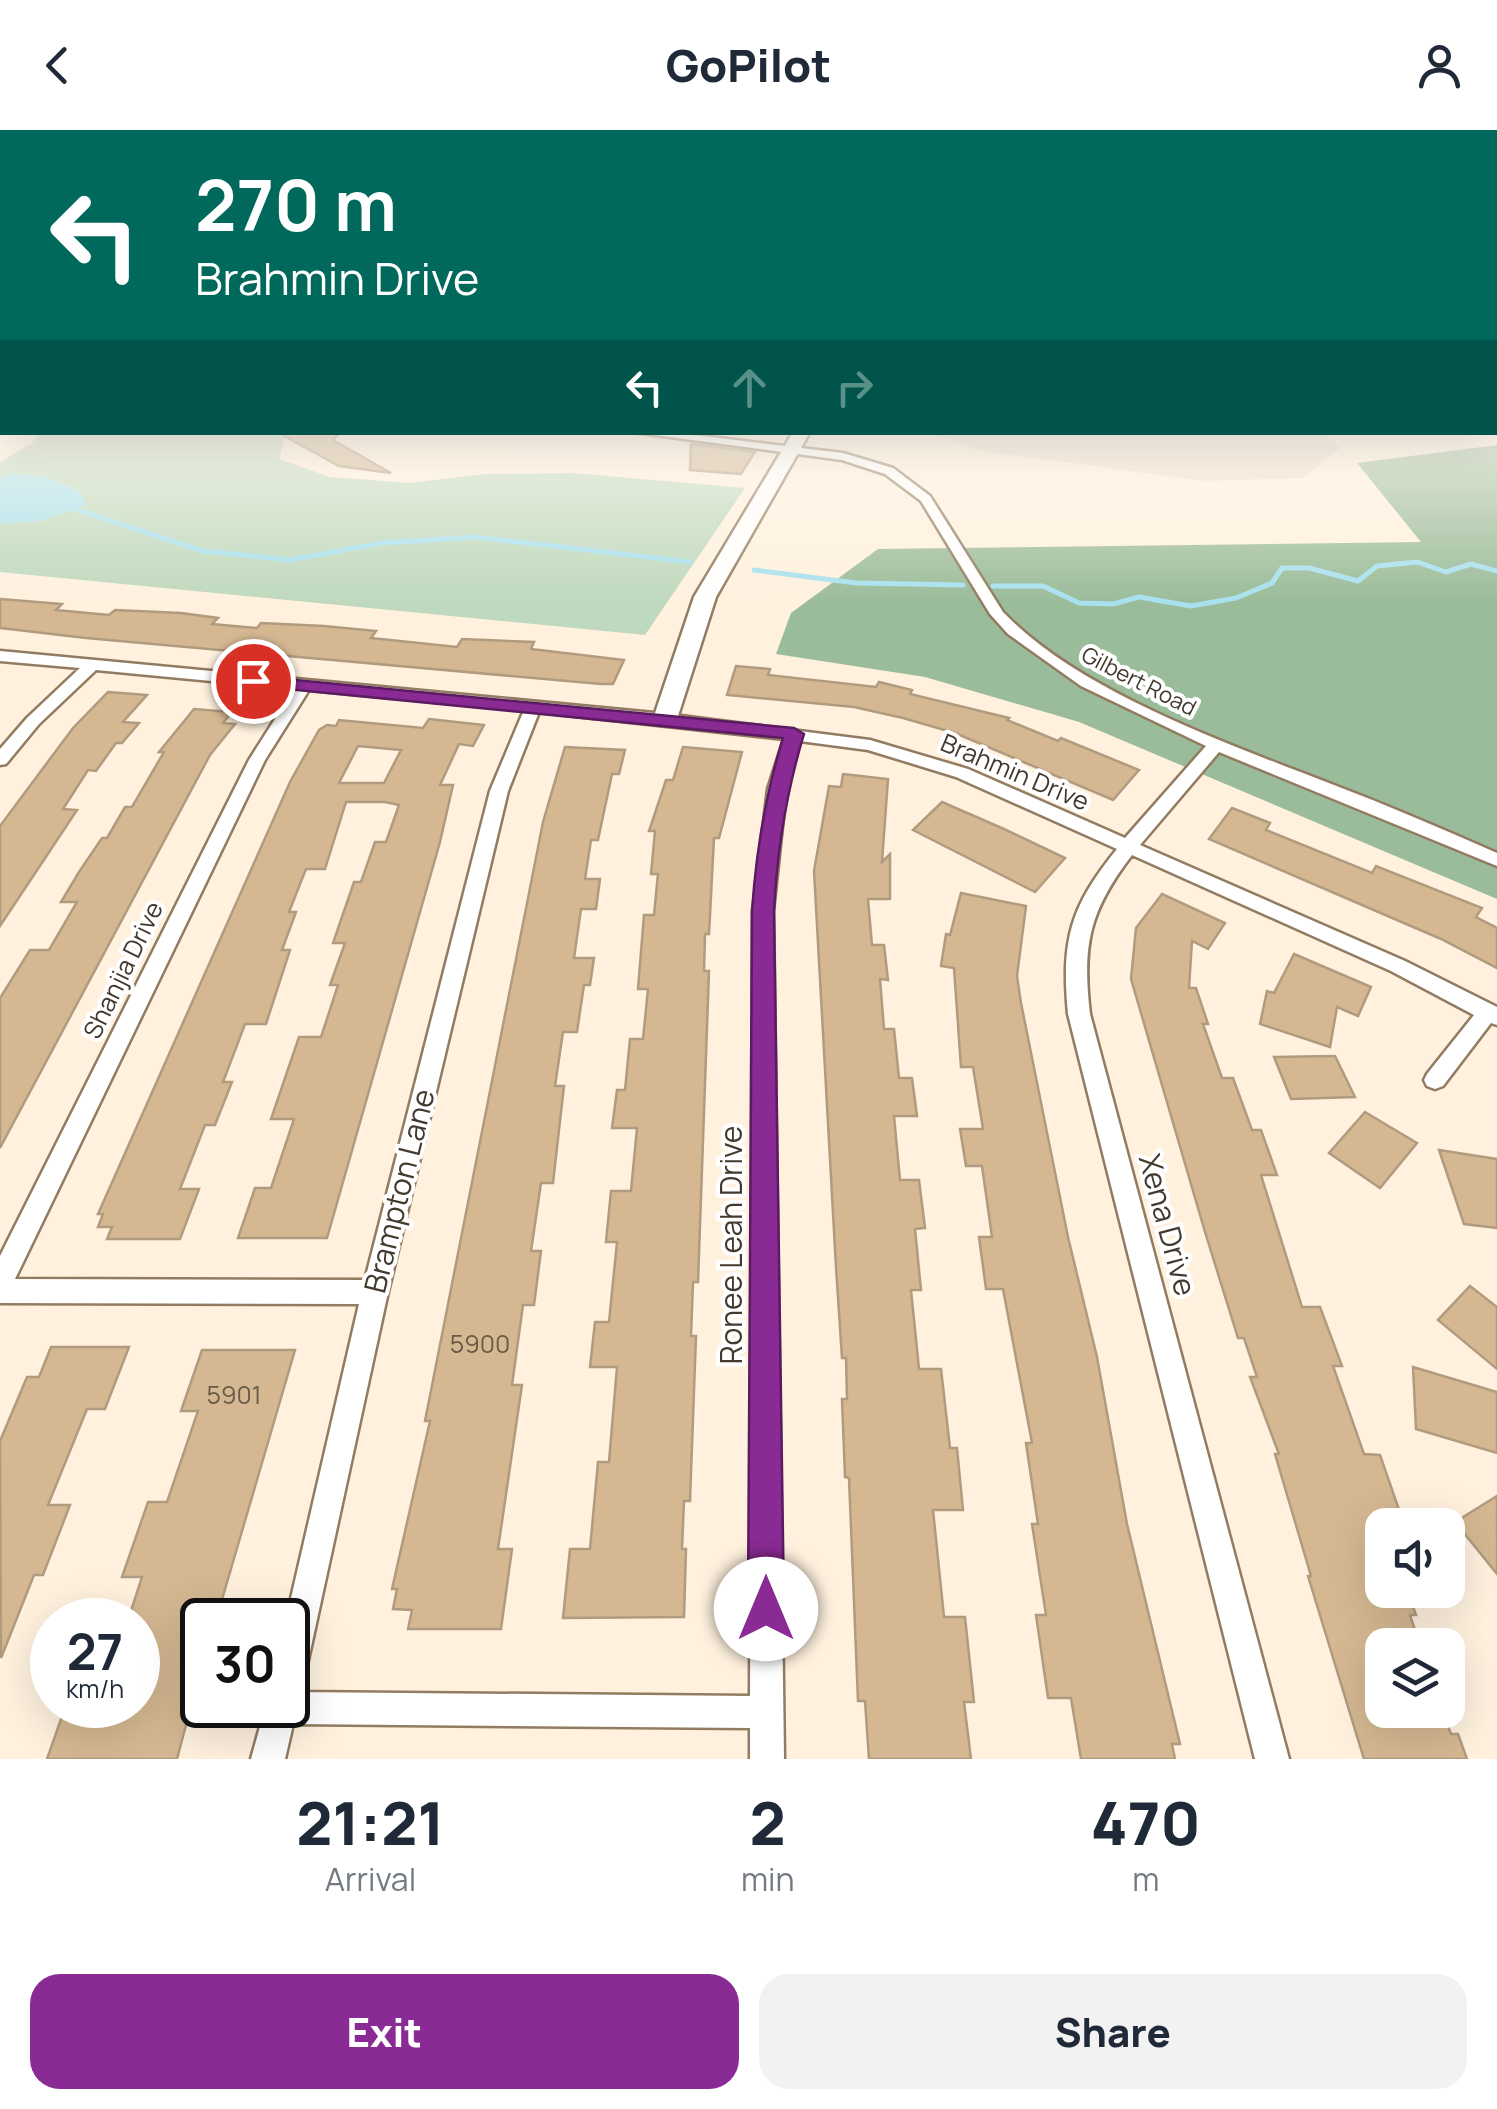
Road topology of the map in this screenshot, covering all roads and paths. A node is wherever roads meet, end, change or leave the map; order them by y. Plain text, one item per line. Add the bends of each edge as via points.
1 (792, 450) edge
2 (827, 450) edge
3 (0, 656) edge
4 (92, 665) junction
5 (304, 686) junction
6 (532, 708) junction
7 (665, 720) junction
8 (794, 734) junction
9 (1216, 745) junction
10 (0, 760) edge
11 (1130, 848) junction
12 (1497, 860) edge
13 (1492, 1014) edge
14 (1435, 1080) dead end
15 (0, 1287) edge
16 (375, 1292) junction
17 (305, 1598) edge
18 (310, 1698) edge
19 (766, 1712) junction
20 (276, 1728) edge
21 (268, 1759) edge
22 (767, 1759) edge
23 (1272, 1759) edge

1 - 7 street via 705,597
2 - 9 street, Gilbert Road via 909,484 940,519 988,602 1013,631 1099,690
3 - 4 street, Brahmin Drive
4 - 5 street, Brahmin Drive
4 - 10 street
5 - 6 street, Brahmin Drive
5 - 15 street, Shanjia Drive via 256,760
6 - 7 street, Brahmin Drive
6 - 16 street, Brampton Lane via 499,791
7 - 8 street, Brahmin Drive
8 - 11 street, Brahmin Drive via 933,763
8 - 19 street, Ronee Leah Drive via 777,789 763,912
9 - 11 street, Xena Drive
9 - 12 street, Gilbert Road
11 - 13 street, Brahmin Drive
11 - 23 street, Xena Drive via 1095,892 1080,925 1074,963 1079,1014
13 - 14 street
15 - 16 street
16 - 17 street, Brampton Lane
18 - 19 street
19 - 22 street, Ronee Leah Drive
20 - 21 street, Brampton Lane

